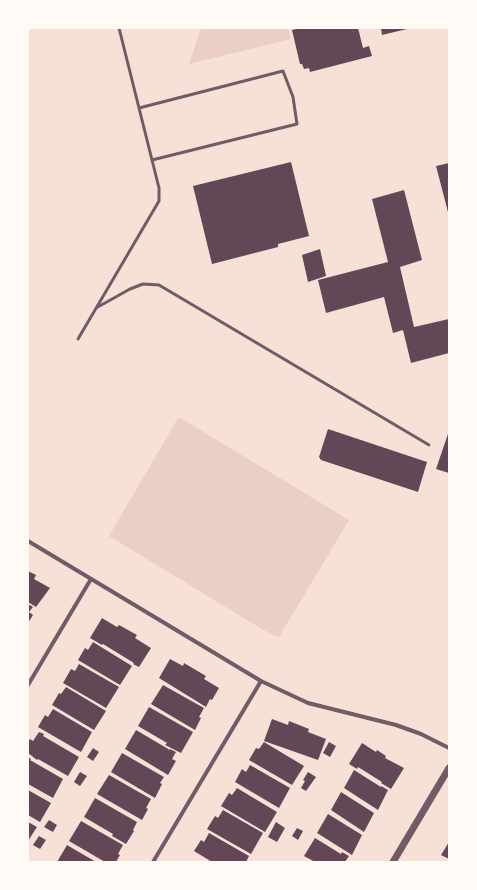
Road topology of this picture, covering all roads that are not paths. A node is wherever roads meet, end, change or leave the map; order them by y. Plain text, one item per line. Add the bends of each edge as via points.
1 (120, 28) edge
2 (139, 108) junction
3 (152, 160) junction
4 (96, 308) junction
5 (78, 338) dead end
6 (429, 445) dead end
7 (28, 541) edge
8 (92, 579) junction
9 (261, 681) junction
10 (28, 685) edge
11 (449, 748) edge
12 (449, 768) edge
13 (153, 862) edge
14 (393, 862) edge

1 - 2 lane
2 - 3 lane
2 - 3 lane via 284,71 293,97 297,124
3 - 4 lane via 159,188 159,200
4 - 5 lane
4 - 6 lane via 143,284 159,285
7 - 8 street
8 - 9 street
8 - 10 street
9 - 11 street via 308,702 396,724
9 - 13 street
12 - 14 street

